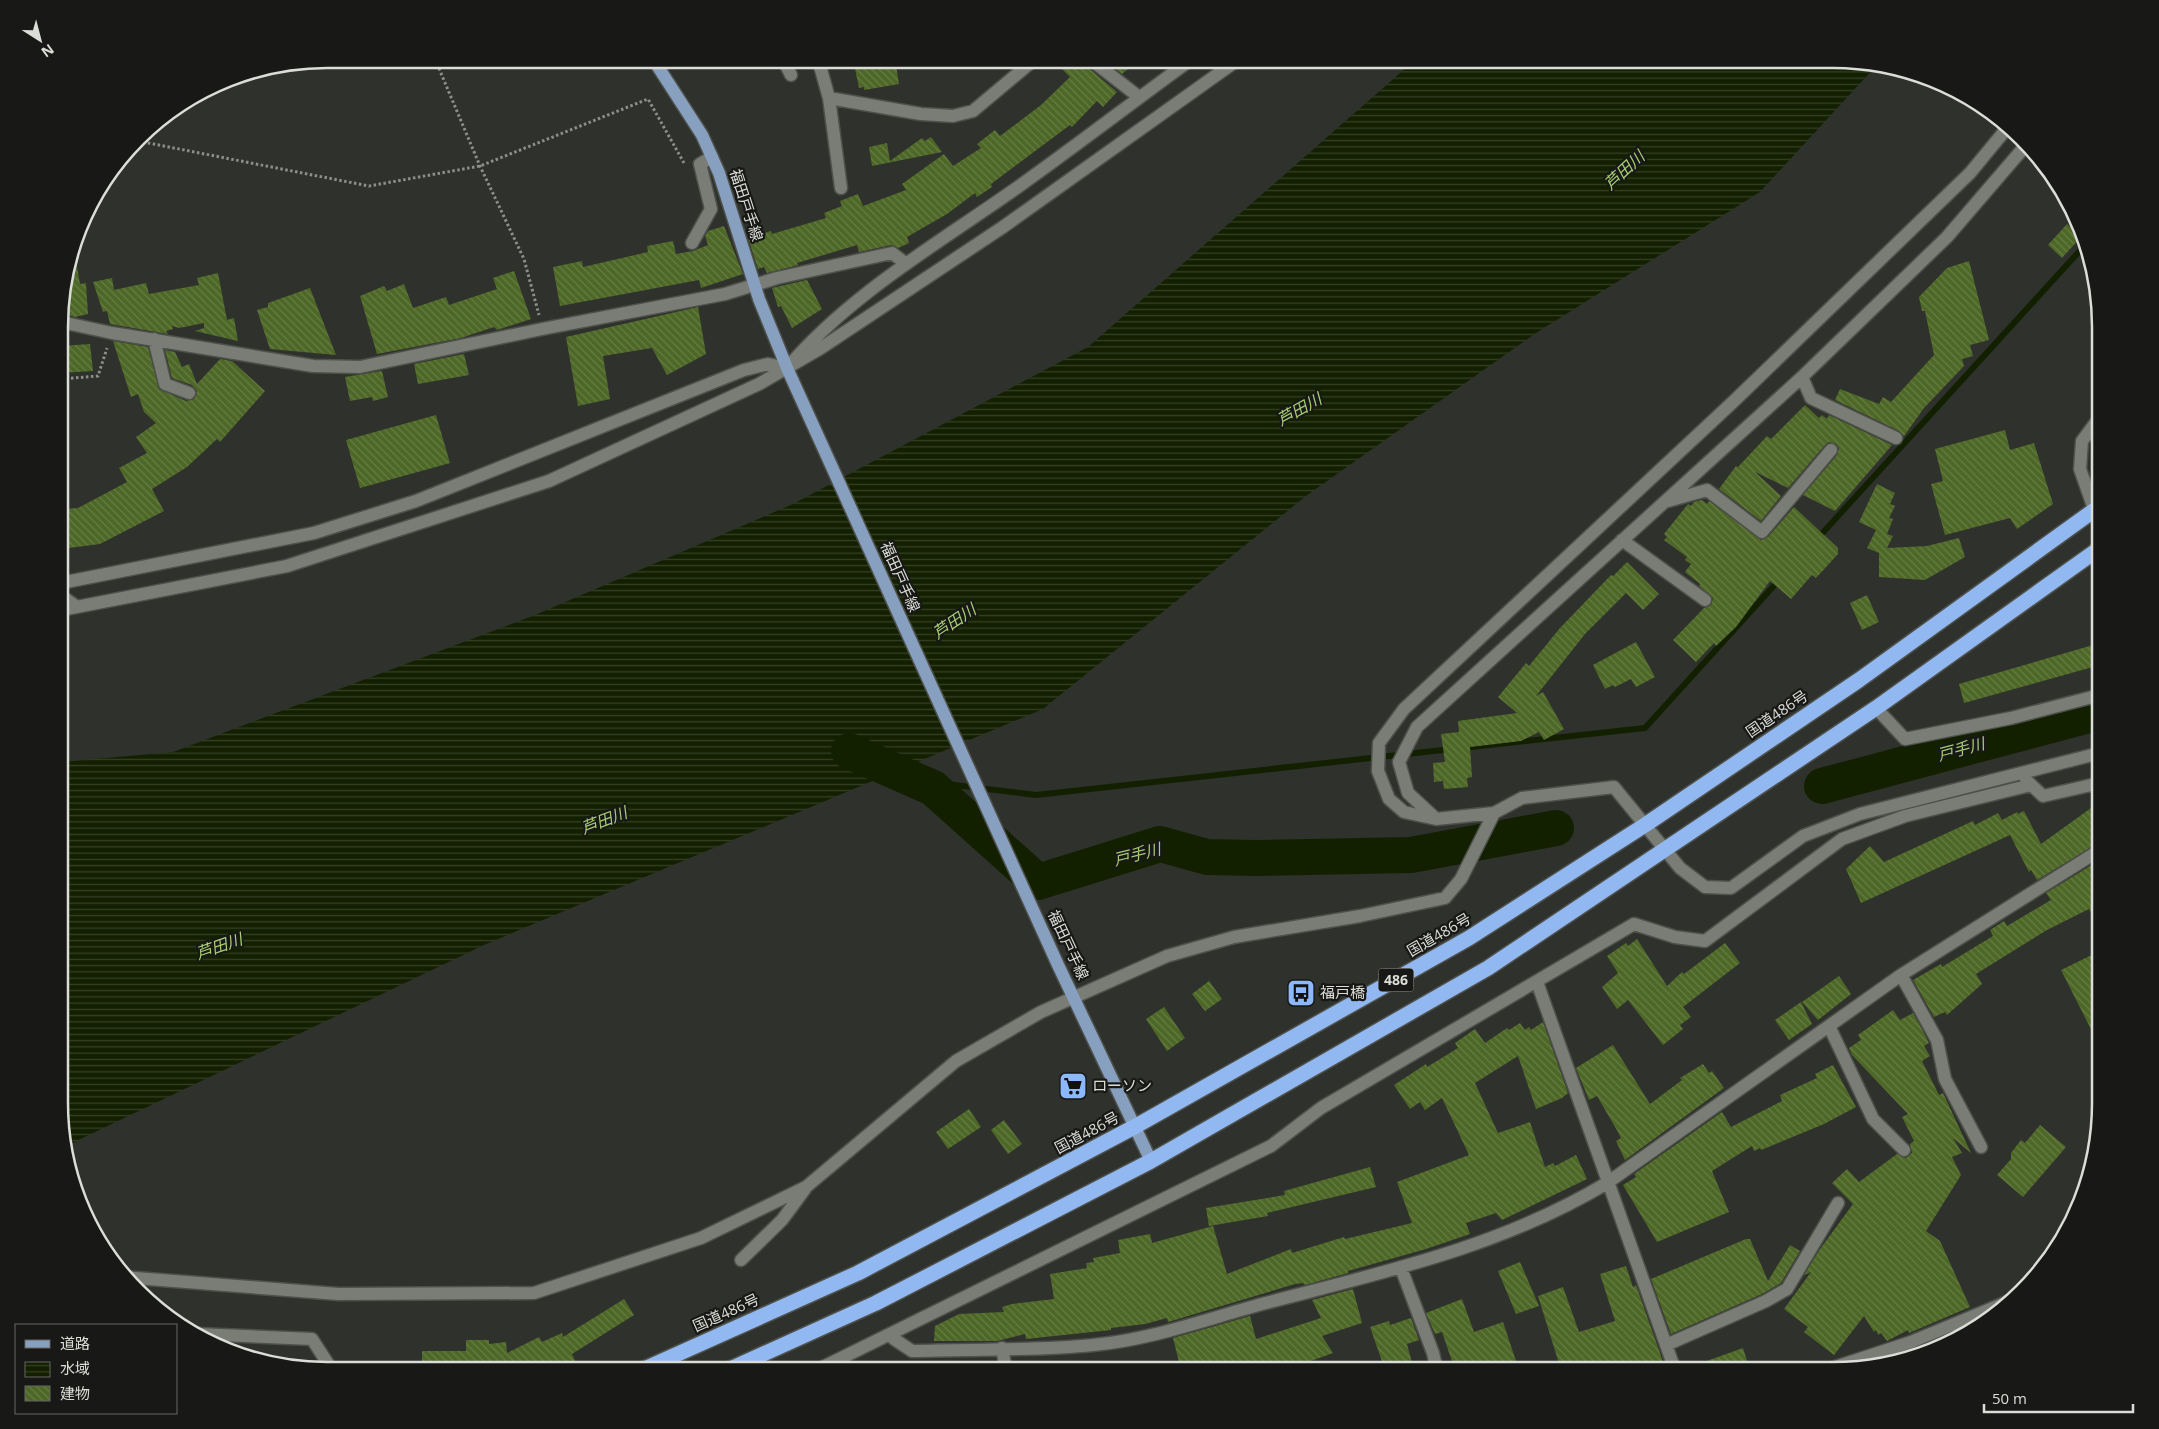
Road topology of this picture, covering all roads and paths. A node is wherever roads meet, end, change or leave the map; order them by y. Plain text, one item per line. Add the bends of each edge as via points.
1 (439, 68) edge
2 (659, 68) edge
3 (787, 68) edge
4 (820, 68) edge
5 (1023, 68) edge
6 (1101, 68) edge
7 (1180, 68) edge
8 (1226, 68) edge
9 (791, 76) dead end
10 (828, 98) junction
11 (1139, 98) junction
12 (2004, 132) edge
13 (144, 142) edge
14 (2022, 150) edge
15 (712, 157) junction
16 (480, 166) junction
17 (686, 166) dead end
18 (842, 188) dead end
19 (692, 243) dead end
20 (905, 263) junction
21 (755, 285) junction
22 (68, 324) edge
23 (542, 329) junction
24 (112, 333) junction
25 (154, 340) junction
26 (789, 372) junction
27 (1802, 377) junction
28 (68, 378) edge
29 (189, 393) dead end
30 (2092, 428) edge
31 (1896, 438) dead end
32 (1831, 450) dead end
33 (2092, 497) edge
34 (1666, 501) junction
35 (2092, 512) edge
36 (1622, 540) junction
37 (2092, 554) edge
38 (68, 582) edge
39 (1706, 600) dead end
40 (68, 601) edge
41 (77, 607) junction
42 (68, 609) edge
43 (2092, 697) edge
44 (1876, 708) junction
45 (2092, 755) edge
46 (2020, 774) junction
47 (2031, 785) junction
48 (2092, 785) edge
49 (1494, 813) junction
50 (1436, 819) junction
51 (1645, 825) junction
52 (1666, 850) junction
53 (2092, 855) edge
54 (1902, 976) junction
55 (1537, 982) junction
56 (1074, 997) junction
57 (1829, 1026) junction
58 (1136, 1126) junction
59 (1981, 1147) dead end
60 (1904, 1150) dead end
61 (1151, 1161) junction
62 (1607, 1183) junction
63 (806, 1187) junction
64 (1838, 1204) dead end
65 (741, 1260) dead end
66 (1401, 1268) junction
67 (136, 1278) edge
68 (1986, 1311) edge
69 (891, 1334) junction
70 (211, 1335) edge
71 (1666, 1345) junction
72 (1002, 1348) junction
73 (1855, 1360) edge
74 (327, 1362) edge
75 (660, 1362) edge
76 (746, 1362) edge
77 (833, 1362) edge
78 (1005, 1362) edge
79 (1435, 1362) edge
80 (1671, 1362) edge

1 - 16 path
2 - 15 main road, 福田戸手線 via 702,135
3 - 9 street
4 - 10 street
5 - 10 street via 973,111 953,116 920,114
6 - 11 street
7 - 11 street
8 - 26 street via 1003,227
10 - 18 street
11 - 20 street via 1018,187
12 - 50 street via 1970,173 1734,402 1404,709 1379,743 1378,771 1388,799 1404,812
13 - 16 path via 369,186
14 - 27 street via 1947,237
15 - 19 street via 700,164 710,209
15 - 21 main road, 福田戸手線
16 - 17 path via 648,99
16 - 23 path via 524,259
20 - 21 street via 892,253
20 - 26 street via 808,342
21 - 23 street via 725,294
21 - 26 main road, 福田戸手線
22 - 24 street
23 - 25 street via 360,367 313,366
24 - 25 street
24 - 28 path via 98,376
25 - 29 street via 165,384
26 - 38 street via 768,364 744,370 416,501 314,533
26 - 41 street via 549,481 288,566
26 - 56 main road, 福田戸手線
27 - 31 street via 1811,398
27 - 34 street
30 - 33 street via 2082,441 2080,470
32 - 34 street via 1762,532 1706,490
34 - 36 street
35 - 51 highway, 国道486号 / 486 via 1859,680
36 - 39 street
36 - 50 street via 1417,727 1399,762 1408,793
37 - 44 highway, 486
40 - 41 street
41 - 42 street
43 - 44 street via 2011,718 1905,739
44 - 52 highway, 486
45 - 46 street
46 - 47 street
46 - 52 street via 1860,814 1803,836 1731,888 1705,887 1680,868
47 - 48 street via 2042,796
47 - 55 street via 1905,816 1842,839 1705,941 1675,937 1634,924
49 - 50 street
49 - 51 street via 1522,798 1614,787
49 - 56 street via 1461,879 1445,898 1234,937 1167,956
51 - 52 street
51 - 58 highway, 国道486号 / 486 via 1469,938
52 - 61 highway, 486 via 1488,968
53 - 54 street
54 - 57 street
54 - 59 street via 1936,1040 1945,1079
55 - 62 street
55 - 69 street via 1322,1108 1271,1146
56 - 58 main road, 福田戸手線
56 - 63 street via 1041,1012 956,1061
57 - 60 street via 1873,1120
57 - 62 street
58 - 61 main road, 福田戸手線
58 - 75 highway, 国道486号 / 486 via 858,1273
61 - 76 highway, 486 via 876,1303
62 - 66 street via 1568,1207 1444,1256
62 - 71 street via 1617,1202
63 - 65 street via 782,1220
63 - 67 street via 701,1238 534,1293 338,1294
64 - 71 street via 1787,1289
66 - 72 street via 1149,1335 1094,1345
66 - 79 street
68 - 73 street via 1911,1342
69 - 72 street via 912,1351
69 - 77 street
70 - 74 street via 312,1339
71 - 80 street
72 - 78 street

